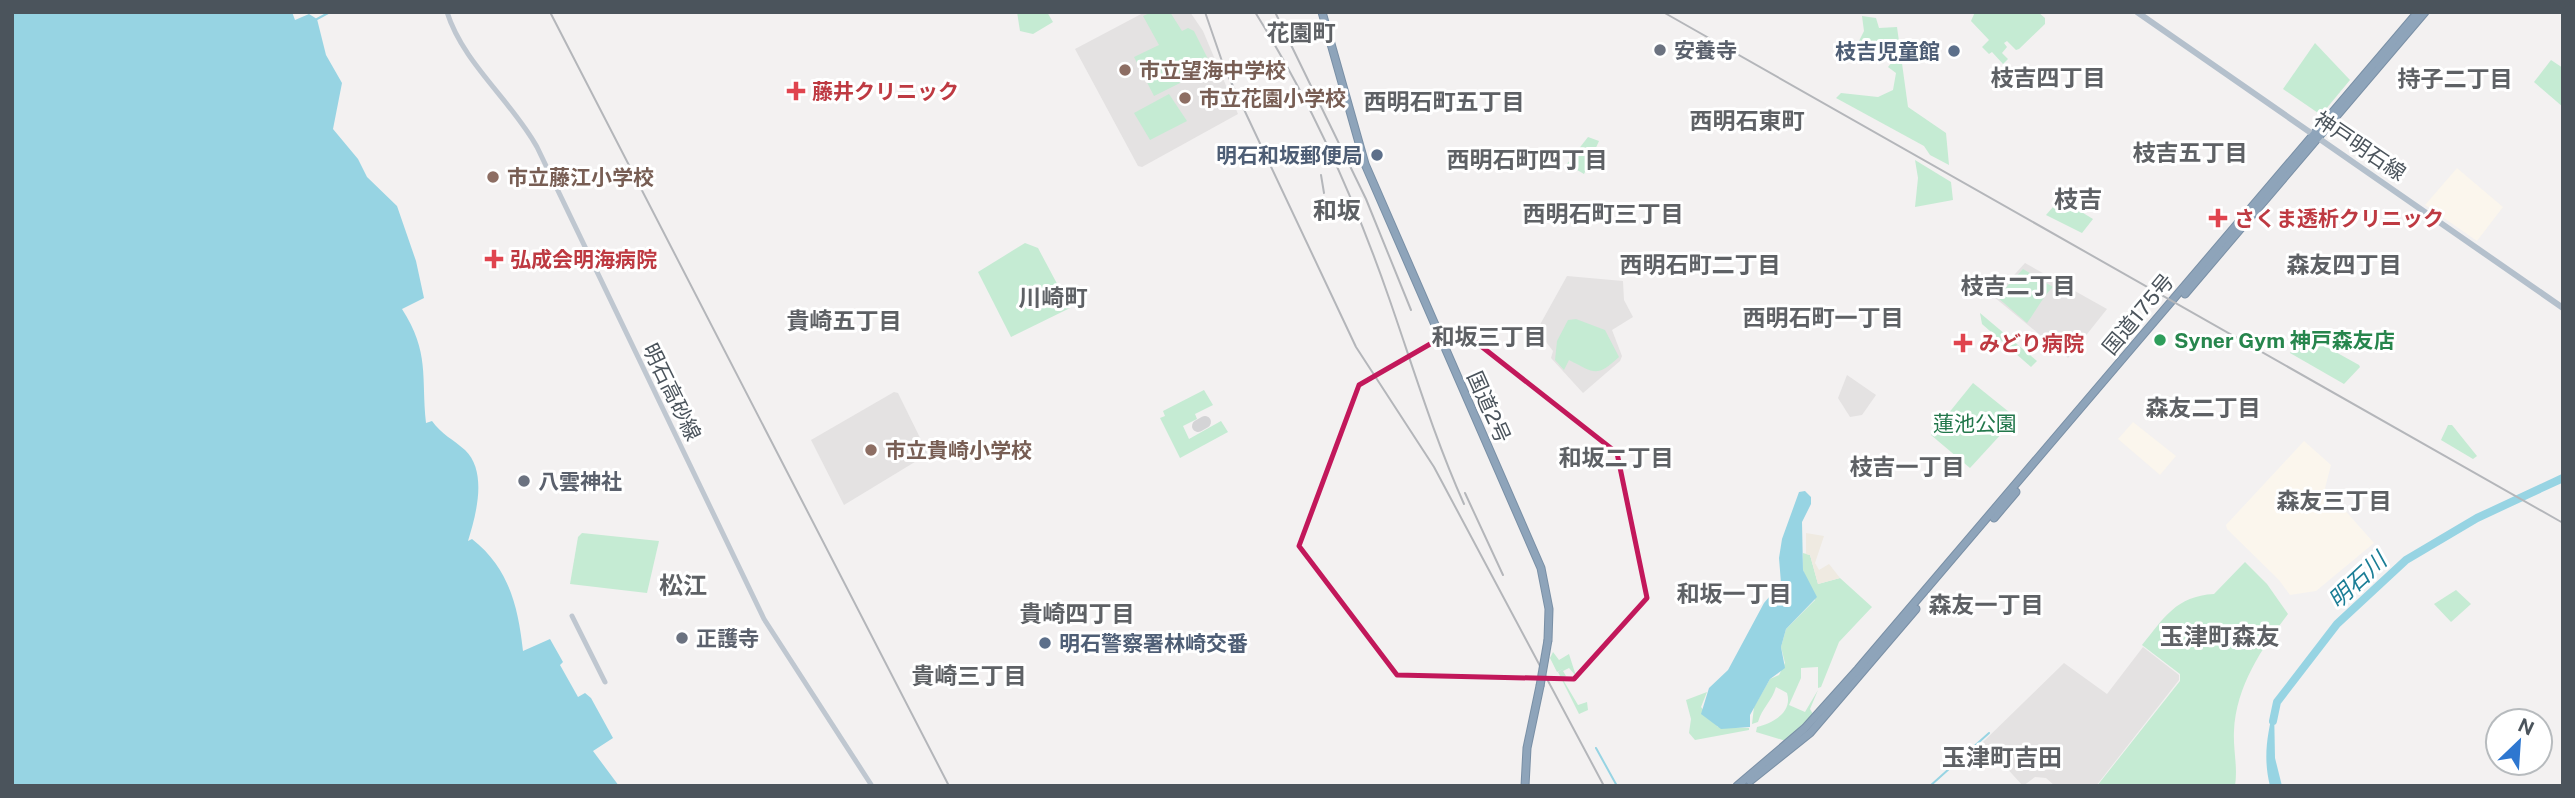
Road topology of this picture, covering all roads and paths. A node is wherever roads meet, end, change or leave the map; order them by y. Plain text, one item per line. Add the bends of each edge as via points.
1 (447, 12) edge
2 (1322, 12) edge
3 (2137, 12) edge
4 (2418, 12) edge
5 (2426, 12) edge
6 (2315, 137) junction
7 (2563, 308) edge
8 (572, 616) dead end
9 (605, 682) dead end
10 (872, 786) edge
11 (1525, 786) edge
12 (1737, 786) edge
13 (1744, 786) edge

1 - 10 main road, 明石高砂線 via 458,38 537,147 764,619
2 - 11 highway, 国道2号, bridge via 1365,164 1541,568 1549,609 1548,640 1527,748
3 - 6 main road, 神戸明石線
4 - 6 highway, 国道175号
5 - 6 highway, 国道175号
6 - 7 main road, 神戸明石線
6 - 12 highway, 国道175号 via 1858,669 1805,728
6 - 13 highway, 国道175号 via 1810,733
8 - 9 main road

